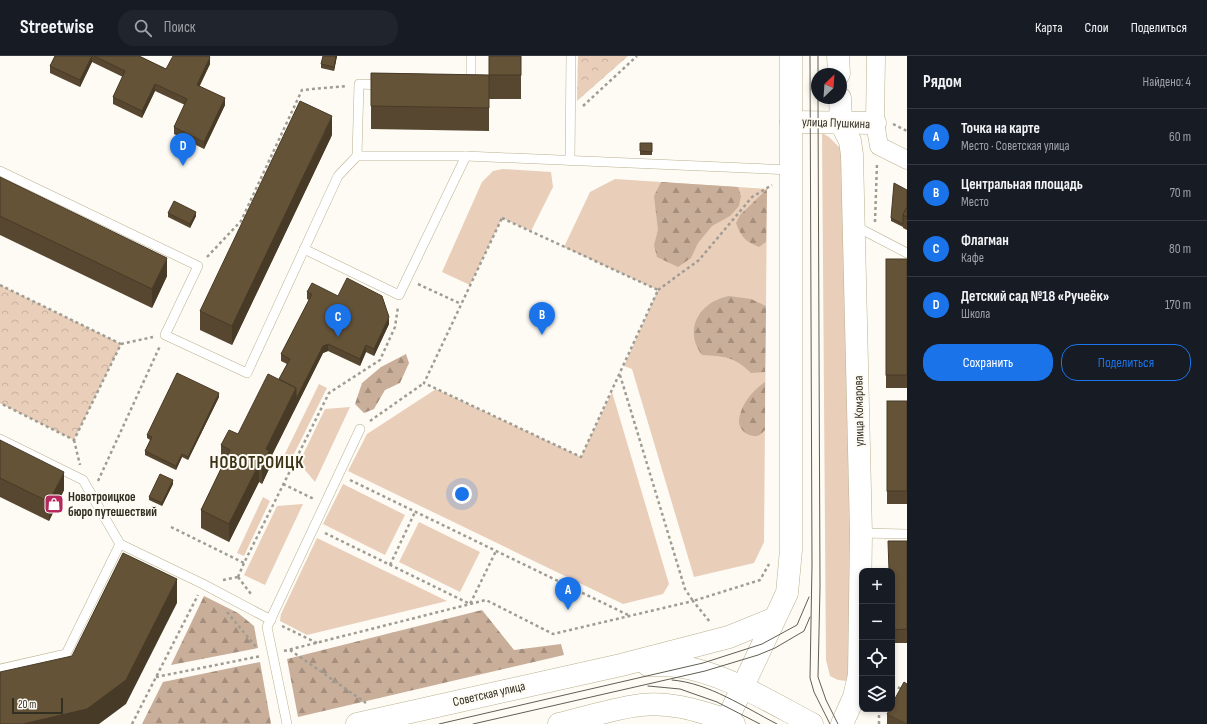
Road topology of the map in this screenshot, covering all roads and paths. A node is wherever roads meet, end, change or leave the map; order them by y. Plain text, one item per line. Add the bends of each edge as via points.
1 (471, 56) edge
2 (571, 56) edge
3 (637, 56) edge
4 (791, 56) edge
5 (838, 56) edge
6 (876, 56) edge
7 (839, 68) edge
8 (359, 84) junction
9 (392, 85) edge
10 (463, 86) edge
11 (840, 104) edge
12 (571, 117) junction
13 (791, 122) junction
14 (840, 122) junction
15 (875, 123) junction
16 (357, 156) junction
17 (466, 156) junction
18 (907, 160) edge
19 (570, 161) junction
20 (791, 170) junction
21 (0, 171) edge
22 (774, 191) dead end
23 (855, 226) junction
24 (304, 250) junction
25 (907, 253) edge
26 (198, 266) junction
27 (406, 279) junction
28 (0, 285) edge
29 (658, 290) junction
30 (399, 294) junction
31 (462, 304) junction
32 (165, 335) junction
33 (121, 344) junction
34 (620, 375) junction
35 (424, 384) junction
36 (0, 403) edge
37 (360, 429) joint
38 (0, 439) edge
39 (74, 440) junction
40 (338, 475) junction
41 (83, 480) junction
42 (283, 484) junction
43 (92, 494) junction
44 (304, 494) dead end
45 (415, 512) junction
46 (171, 527) dead end
47 (314, 528) junction
48 (861, 533) junction
49 (907, 534) edge
50 (120, 544) junction
51 (496, 551) junction
52 (771, 560) dead end
53 (244, 563) junction
54 (390, 565) junction
55 (238, 577) dead end
56 (203, 584) junction
57 (693, 601) junction
58 (470, 604) junction
59 (224, 608) dead end
60 (628, 615) junction
61 (774, 619) junction
62 (271, 620) junction
63 (711, 623) dead end
64 (317, 643) junction
65 (290, 650) junction
66 (273, 654) junction
67 (621, 665) junction
68 (0, 669) edge
69 (156, 677) junction
70 (895, 687) edge
71 (743, 688) junction
72 (907, 690) edge
73 (366, 703) dead end
74 (879, 712) edge
75 (729, 723) edge
76 (132, 724) edge
77 (287, 724) edge
78 (357, 724) edge
79 (559, 724) edge
80 (812, 724) edge
81 (842, 724) edge
82 (879, 724) edge

1 - 10 lane via 471,87
2 - 12 lane
3 - 12 path
4 - 13 main road
5 - 7 main road
6 - 15 street
8 - 9 lane
8 - 16 lane
8 - 26 path via 302,90 241,221
11 - 14 main road, улица Комарова
12 - 19 lane
13 - 14 main road, улица Пушкина
13 - 20 main road
14 - 15 main road, улица Пушкина
14 - 23 main road, улица Комарова via 850,141
15 - 18 street, улица Пушкина via 880,146
16 - 17 lane
16 - 24 lane via 338,176
17 - 19 lane
17 - 27 lane
19 - 20 lane
20 - 61 main road via 791,550 787,593
21 - 26 lane
22 - 29 path via 774,183 752,197 699,260
23 - 25 lane
23 - 48 main road, улица Комарова
24 - 30 lane
24 - 32 lane via 247,373
26 - 32 lane
27 - 30 lane
27 - 31 path
28 - 33 path
29 - 31 path via 502,218
29 - 34 path
30 - 42 path via 396,327 380,360 329,393
31 - 35 path
32 - 33 path
32 - 43 path
33 - 39 path
34 - 35 path via 581,457
34 - 57 path via 685,589
35 - 37 path
36 - 39 path
37 - 40 lane
38 - 41 lane
39 - 41 path
40 - 45 path
40 - 47 lane
41 - 43 lane
42 - 44 path
42 - 53 path
43 - 50 lane
45 - 51 path
45 - 54 path
46 - 53 path
47 - 54 path
47 - 62 lane
48 - 49 lane
48 - 81 main road, улица Комарова via 859,675 854,697
50 - 56 lane
50 - 68 lane via 66,654
51 - 58 path
51 - 60 path
52 - 57 path via 760,580
53 - 55 path
54 - 58 path
56 - 62 lane
56 - 69 path
57 - 60 path
57 - 63 path
58 - 60 path via 486,600 553,634
58 - 64 path
59 - 69 path via 264,656
61 - 67 main road, Советская улица via 729,637
61 - 71 main road
62 - 64 path
62 - 66 lane via 267,627
64 - 65 path
65 - 66 path
65 - 73 path
66 - 77 lane
67 - 71 main road, Советская улица via 676,666 701,672
67 - 78 main road, Советская улица
69 - 76 path
70 - 72 path
71 - 75 main road
71 - 80 main road, Советская улица
74 - 82 path
75 - 79 main road via 696,710 665,705 635,705

